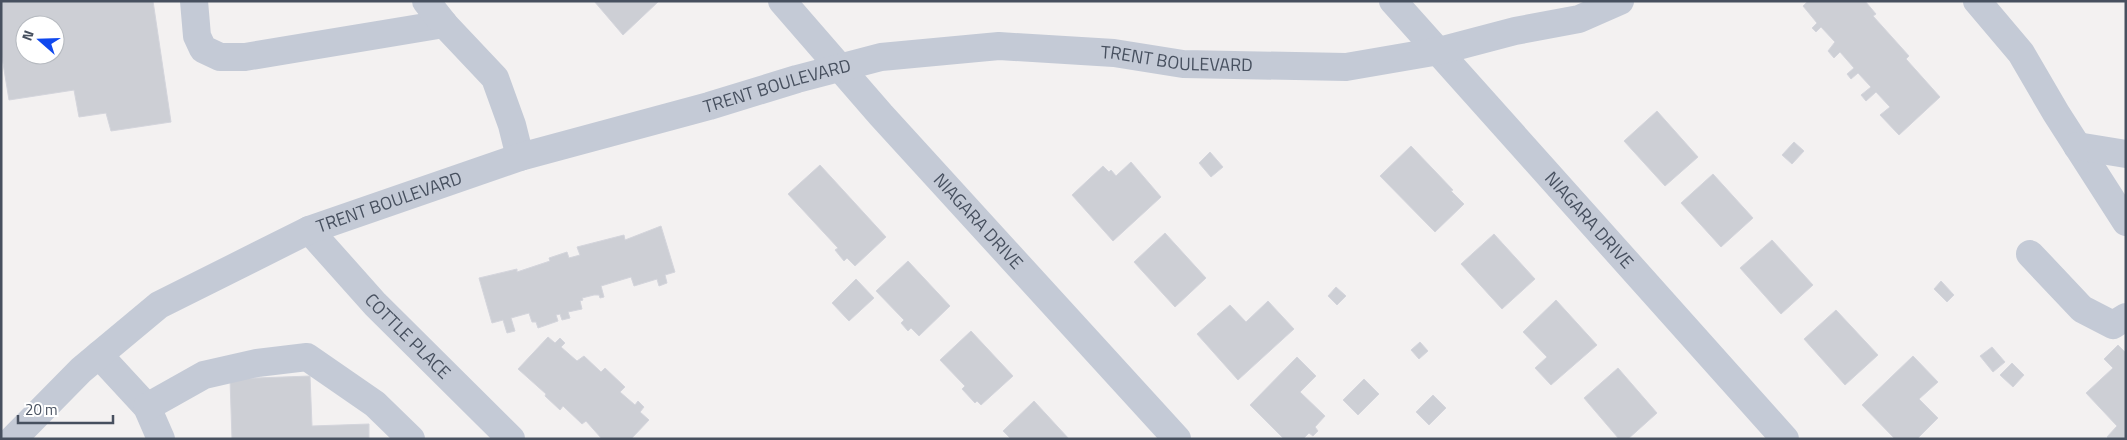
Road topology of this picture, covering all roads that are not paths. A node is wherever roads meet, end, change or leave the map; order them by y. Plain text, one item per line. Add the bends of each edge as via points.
1 (194, 1) edge
2 (426, 1) edge
3 (782, 1) edge
4 (1393, 1) edge
5 (1620, 1) edge
6 (1977, 1) edge
7 (444, 24) junction
8 (1439, 51) junction
9 (838, 68) junction
10 (2077, 146) junction
11 (2126, 154) edge
12 (520, 158) junction
13 (2126, 222) edge
14 (309, 230) junction
15 (2030, 254) dead end
16 (2126, 318) edge
17 (99, 355) junction
18 (147, 407) junction
19 (14, 439) edge
20 (160, 439) edge
21 (411, 439) edge
22 (511, 439) edge
23 (1177, 439) edge
24 (1785, 439) edge

1 - 7 street via 197,36 203,49 220,56 246,57
2 - 7 street
3 - 9 street, NIAGARA DRIVE
4 - 8 street, NIAGARA DRIVE
5 - 8 street, TRENT BOULEVARD via 1578,18
6 - 10 street via 2021,52
7 - 12 street via 495,78
8 - 9 street, TRENT BOULEVARD via 1346,67 1264,67 1183,64 1114,53 999,46 881,57
8 - 24 street, NIAGARA DRIVE
9 - 12 street, TRENT BOULEVARD
9 - 23 street, NIAGARA DRIVE
10 - 11 street
10 - 13 street
12 - 14 street, TRENT BOULEVARD
14 - 17 street, TRENT BOULEVARD via 159,305
14 - 22 street, COTTLE PLACE via 375,304
15 - 16 street via 2082,309 2113,325
17 - 18 street
17 - 19 street, TRENT BOULEVARD
18 - 20 street
18 - 21 street via 204,375 256,363 307,358 375,404

